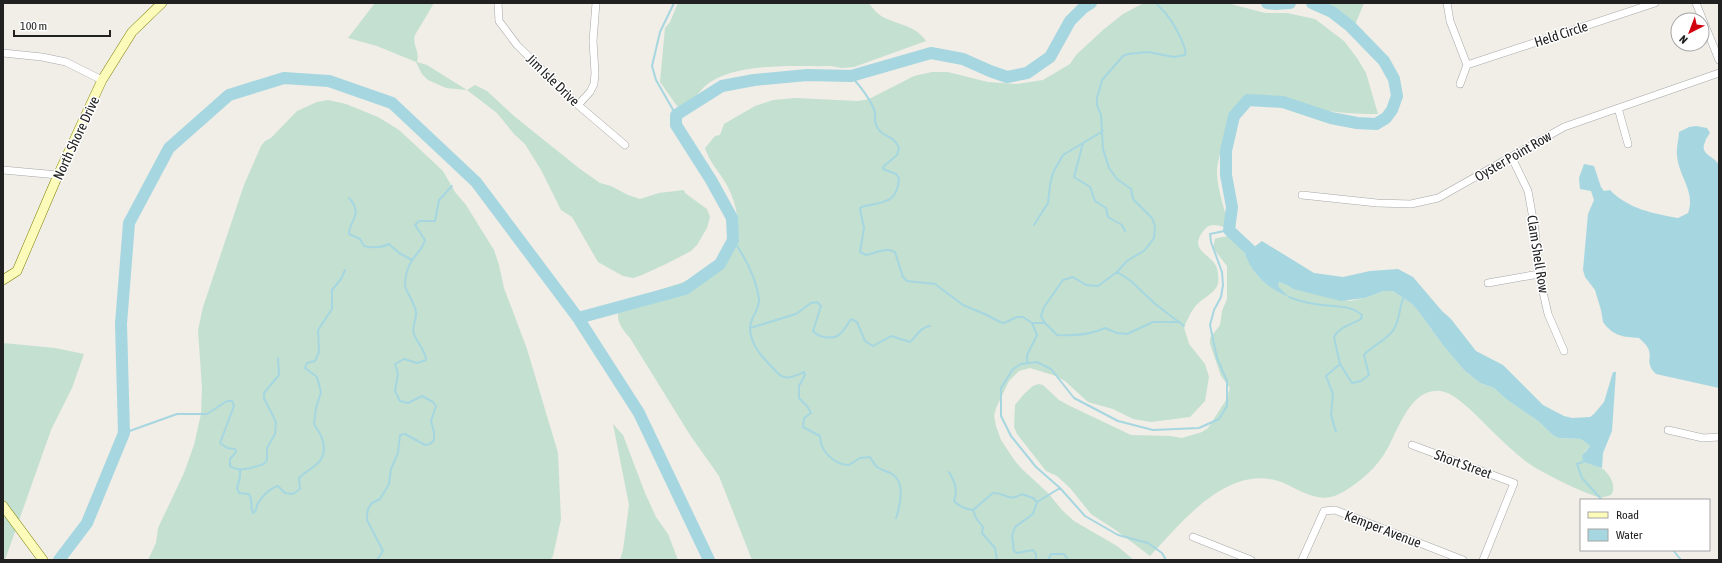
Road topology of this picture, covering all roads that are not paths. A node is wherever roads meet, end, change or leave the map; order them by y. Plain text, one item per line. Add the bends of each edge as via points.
1 (162, 3) edge
2 (498, 3) edge
3 (596, 3) edge
4 (1447, 3) edge
5 (1656, 3) edge
6 (1696, 3) edge
7 (3, 53) edge
8 (1719, 60) edge
9 (1466, 65) junction
10 (1719, 73) edge
11 (102, 80) junction
12 (1460, 84) dead end
13 (578, 105) junction
14 (1618, 108) junction
15 (1628, 144) dead end
16 (625, 145) dead end
17 (1512, 158) junction
18 (3, 170) edge
19 (58, 175) junction
20 (1302, 195) dead end
21 (1539, 274) junction
22 (3, 280) edge
23 (1488, 283) dead end
24 (1564, 351) dead end
25 (1668, 430) dead end
26 (1719, 437) edge
27 (1412, 445) dead end
28 (3, 506) edge
29 (1193, 537) dead end
30 (42, 560) edge
31 (1251, 560) edge
32 (1302, 560) edge
33 (1463, 560) edge
34 (1483, 560) edge

1 - 11 street, North Shore Drive via 132,32
2 - 13 street, Jim Isle Drive via 499,21 506,32
3 - 13 street via 593,41 594,84
4 - 9 street via 1450,21
5 - 9 street, Held Circle
6 - 8 street
7 - 11 street via 66,62
9 - 12 street
10 - 14 street, Oyster Point Row
11 - 19 street, North Shore Drive
13 - 16 street, Jim Isle Drive
14 - 15 street
14 - 17 street, Oyster Point Row via 1564,127
17 - 20 street, Oyster Point Row via 1438,198 1411,204
17 - 21 street, Clam Shell Row via 1528,191
18 - 19 street
19 - 22 street, North Shore Drive via 17,271
21 - 23 street
21 - 24 street, Clam Shell Row via 1548,314
25 - 26 street via 1703,438
27 - 34 street, Short Street via 1514,483
28 - 30 street
29 - 31 street
32 - 33 street, Kemper Avenue via 1324,511 1335,510

